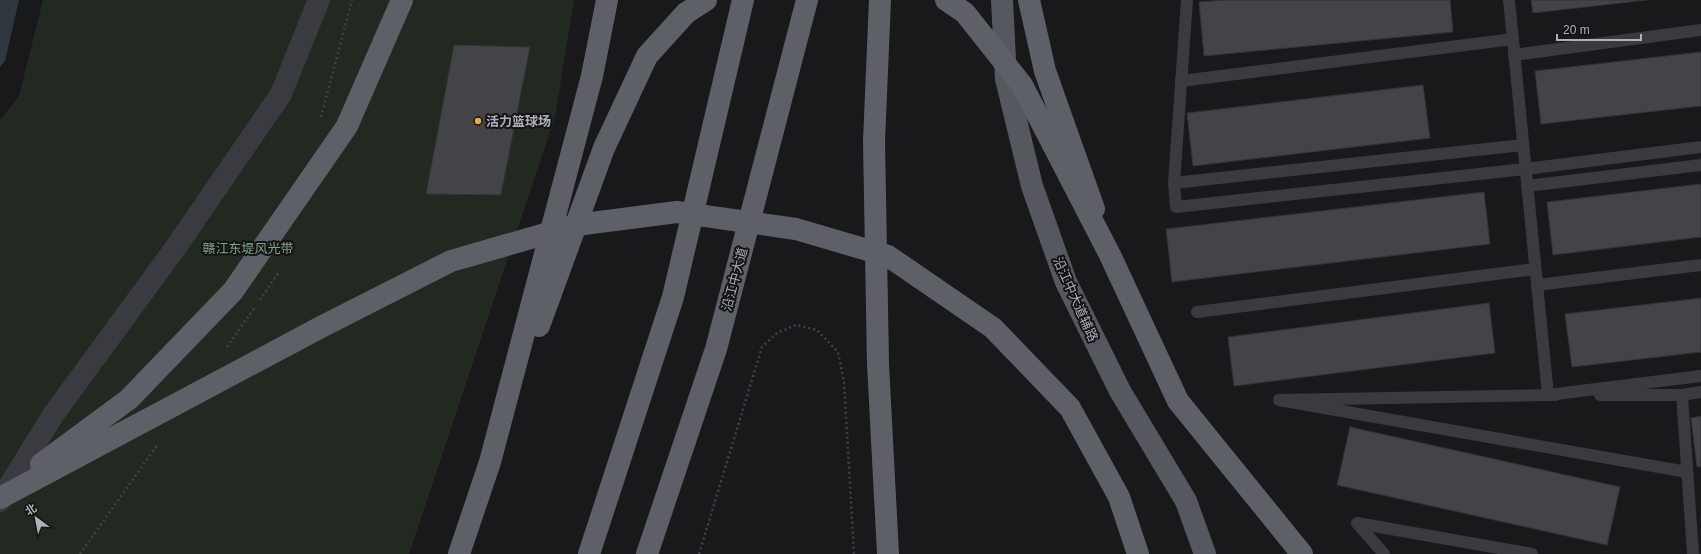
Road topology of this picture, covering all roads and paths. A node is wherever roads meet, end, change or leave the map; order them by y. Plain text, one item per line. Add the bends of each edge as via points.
1 (319, 0) edge
2 (402, 0) edge
3 (608, 0) edge
4 (706, 0) edge
5 (743, 0) edge
6 (807, 0) edge
7 (880, 0) edge
8 (946, 0) edge
9 (1002, 0) edge
10 (1030, 0) edge
11 (1188, 0) edge
12 (1509, 0) edge
13 (1701, 30) edge
14 (1513, 39) junction
15 (1514, 55) junction
16 (1181, 81) junction
17 (1523, 145) junction
18 (1701, 148) edge
19 (1701, 165) edge
20 (1525, 169) junction
21 (1174, 183) junction
22 (1527, 186) junction
23 (1110, 255) junction
24 (1701, 265) edge
25 (1535, 269) junction
26 (1537, 285) junction
27 (1196, 312) dead end
28 (1701, 376) edge
29 (1701, 392) edge
30 (1548, 395) junction
31 (1682, 395) junction
32 (490, 462) junction
33 (1687, 472) junction
34 (0, 494) edge
35 (1695, 494) edge
36 (0, 500) edge
37 (459, 554) edge
38 (589, 554) edge
39 (647, 554) edge
40 (699, 554) edge
41 (854, 554) edge
42 (888, 554) edge
43 (1138, 554) edge
44 (1205, 554) edge
45 (1302, 554) edge
46 (1384, 554) edge
47 (1532, 554) edge
48 (1693, 554) edge

1 - 36 street via 281,94 176,247 53,415
2 - 34 highway, bridge via 347,126 233,290 129,399
3 - 32 highway via 592,76
4 - 32 highway via 686,13 647,56 604,148
5 - 38 highway via 673,297
6 - 39 highway, 沿江中大道 via 716,348
7 - 42 highway via 874,141 878,364
8 - 23 highway, bridge via 965,13 1022,85
9 - 44 main road, 沿江中大道辅路 via 1006,79 1032,186 1066,282 1120,391 1186,501
10 - 23 highway, bridge via 1045,71
11 - 16 lane
12 - 14 lane
13 - 15 lane
14 - 15 lane
14 - 16 lane
15 - 17 lane
16 - 21 lane
17 - 20 lane
17 - 21 lane
18 - 20 lane
19 - 22 lane
20 - 21 lane via 1176,206
20 - 22 lane
22 - 25 lane
23 - 45 highway, bridge via 1178,401
24 - 26 lane
25 - 26 lane
25 - 27 lane
26 - 30 lane
28 - 30 lane
29 - 31 lane
30 - 31 lane
30 - 33 lane via 1278,400
31 - 33 lane
32 - 37 highway
33 - 35 lane
35 - 48 lane
36 - 43 highway, bridge via 321,326 452,261 576,225 677,212 796,229 888,256 993,328 1070,408 1119,497
40 - 41 path via 762,347 776,333 796,326 817,330 838,352 844,382
46 - 47 lane via 1357,524

